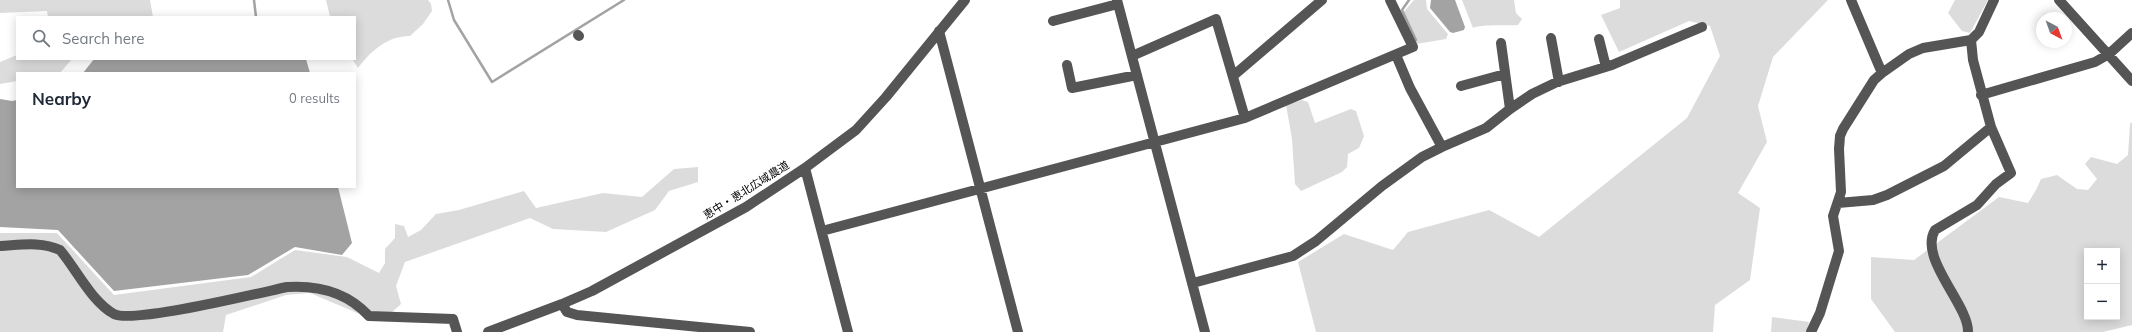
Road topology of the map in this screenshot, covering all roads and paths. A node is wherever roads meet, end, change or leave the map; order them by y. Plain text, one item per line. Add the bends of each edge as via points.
1 (966, 0) edge
2 (1322, 0) edge
3 (1390, 0) edge
4 (1851, 0) edge
5 (1994, 0) edge
6 (2059, 0) edge
7 (1117, 2) edge
8 (1053, 21) dead end
9 (1702, 27) dead end
10 (939, 32) junction
11 (2132, 33) edge
12 (1551, 38) dead end
13 (1599, 39) dead end
14 (1971, 40) junction
15 (1501, 43) dead end
16 (2109, 54) junction
17 (1396, 55) junction
18 (1132, 56) junction
19 (1066, 65) dead end
20 (1606, 67) junction
21 (1882, 73) junction
22 (1505, 74) junction
23 (1137, 75) junction
24 (1233, 76) junction
25 (2132, 81) edge
26 (1559, 82) junction
27 (1461, 86) dead end
28 (1981, 94) junction
29 (1510, 109) junction
30 (1245, 118) junction
31 (1991, 127) junction
32 (1153, 142) junction
33 (1442, 147) junction
34 (805, 168) junction
35 (979, 188) junction
36 (1838, 203) junction
37 (822, 231) junction
38 (0, 246) edge
39 (1193, 283) junction
40 (562, 304) junction
41 (457, 332) edge
42 (488, 332) edge
43 (750, 332) edge
44 (848, 332) edge
45 (1018, 332) edge
46 (1205, 332) edge
47 (1811, 332) edge
48 (1968, 332) edge

1 - 10 street, 恵中・恵北広域農道
2 - 24 street
3 - 17 street via 1413,47
4 - 21 street
5 - 14 street via 1978,32
6 - 16 street
7 - 8 street
7 - 18 street
9 - 20 street
10 - 34 street, 恵中・恵北広域農道 via 856,130
10 - 35 street
11 - 16 street
12 - 26 street
13 - 20 street
14 - 21 street via 1923,48 1909,54
14 - 28 street
15 - 22 street
16 - 25 street
16 - 28 street via 2095,62
17 - 30 street
17 - 33 street via 1410,88
18 - 23 street
18 - 24 street via 1216,19
19 - 23 street via 1072,88
20 - 26 street
21 - 36 street via 1874,80 1840,136 1841,192
22 - 27 street
22 - 29 street
23 - 32 street
24 - 30 street
26 - 29 street via 1532,94
28 - 31 street
29 - 33 street via 1486,128
30 - 32 street
31 - 36 street via 1944,166 1887,195 1873,200
31 - 48 street via 2012,173 1996,184 1977,205 1935,230 1932,237 1940,273 1966,319
32 - 35 street
32 - 39 street
33 - 39 street via 1422,157 1382,186 1316,241 1292,256
34 - 37 street
34 - 40 street, 恵中・恵北広域農道 via 746,207 592,291
35 - 37 street
35 - 45 street
36 - 47 street via 1833,216 1839,245 1837,259
37 - 44 street
38 - 41 street via 37,244 60,250 104,307 124,317 148,315 287,287 306,286 329,289 360,306 369,316 453,319
39 - 46 street
40 - 42 street, 恵中・恵北広域農道
40 - 43 street via 567,312 577,315

